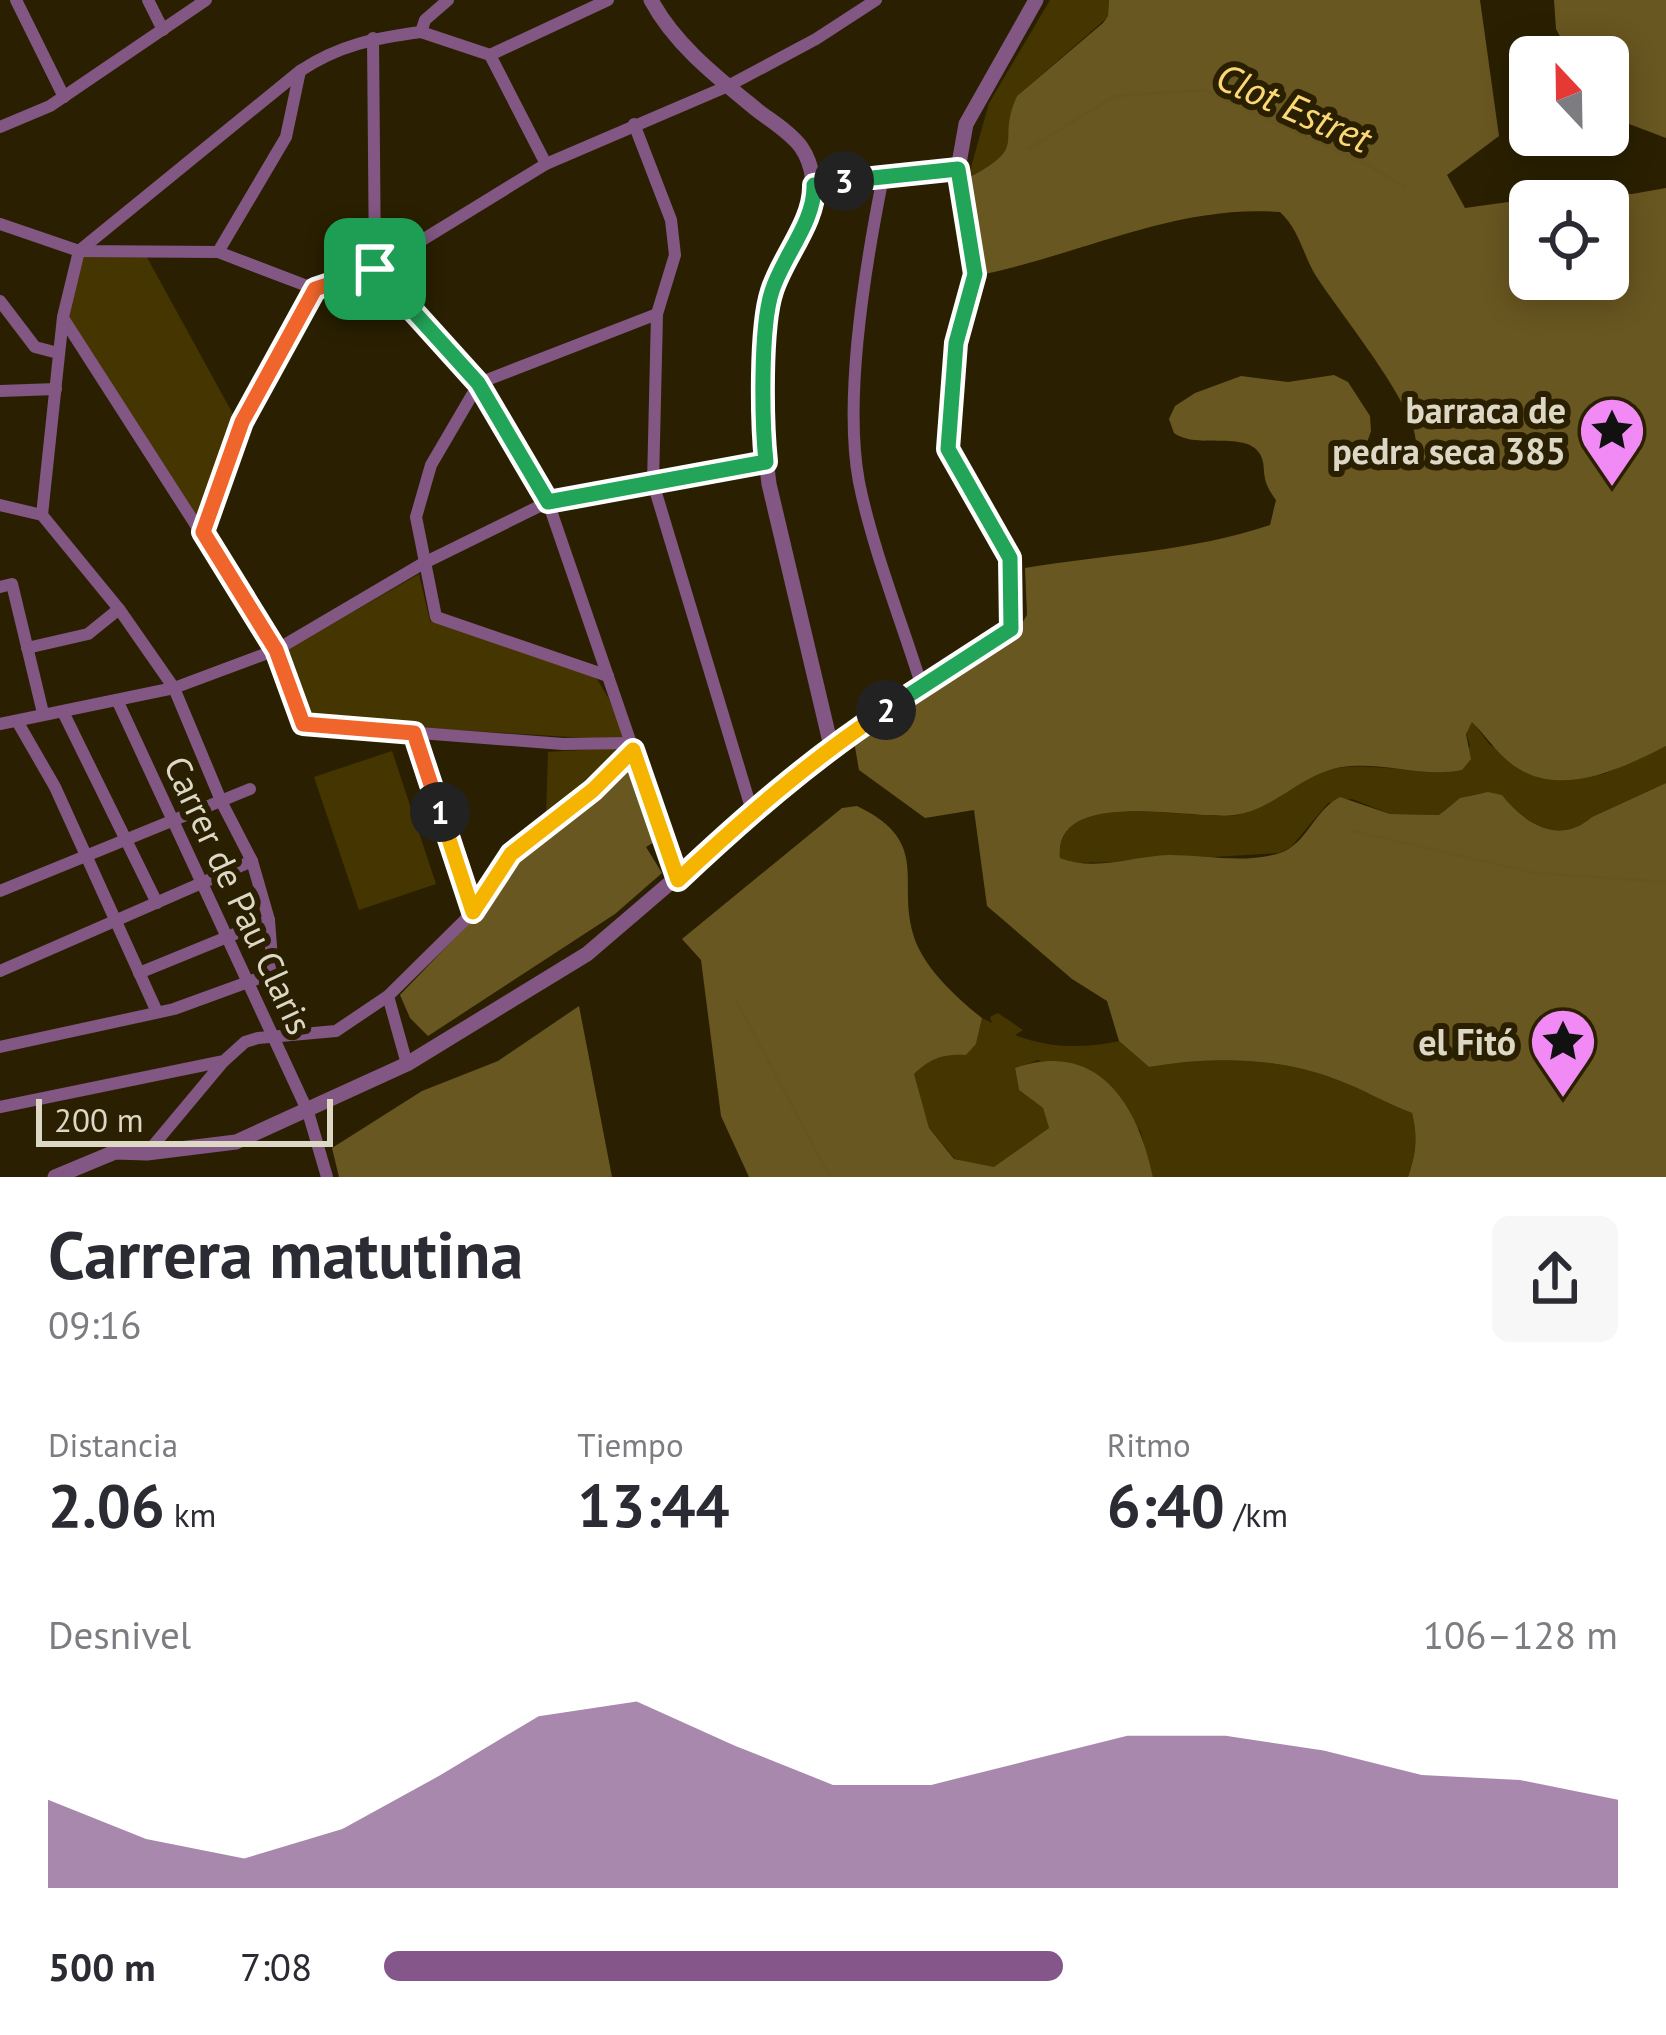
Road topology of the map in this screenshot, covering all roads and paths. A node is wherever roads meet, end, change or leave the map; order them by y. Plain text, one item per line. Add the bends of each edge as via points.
1 (16, 0) edge
2 (148, 0) edge
3 (206, 0) edge
4 (448, 0) edge
5 (608, 0) edge
6 (651, 0) edge
7 (876, 0) edge
8 (1036, 0) edge
9 (163, 30) junction
10 (421, 32) junction
11 (373, 38) junction
12 (490, 55) junction
13 (300, 71) junction
14 (728, 86) junction
15 (64, 97) junction
16 (634, 124) junction
17 (0, 127) edge
18 (546, 164) junction
19 (958, 169) junction
20 (883, 177) junction
21 (814, 185) junction
22 (0, 224) edge
23 (79, 251) junction
24 (218, 252) junction
25 (375, 269) junction
26 (315, 289) junction
27 (0, 301) edge
28 (657, 314) junction
29 (63, 317) junction
30 (58, 353) junction
31 (478, 383) junction
32 (56, 389) junction
33 (0, 391) edge
34 (766, 462) junction
35 (653, 483) junction
36 (548, 502) junction
37 (0, 505) edge
38 (42, 515) junction
39 (203, 532) junction
40 (422, 563) junction
41 (6, 586) edge
42 (118, 609) junction
43 (27, 648) junction
44 (276, 650) junction
45 (608, 676) junction
46 (922, 687) junction
47 (174, 688) junction
48 (118, 702) junction
49 (63, 712) junction
50 (43, 713) junction
51 (17, 721) junction
52 (0, 724) edge
53 (414, 733) junction
54 (831, 746) junction
55 (632, 747) junction
56 (250, 789) dead end
57 (221, 800) junction
58 (752, 811) junction
59 (171, 819) junction
60 (125, 839) junction
61 (86, 856) junction
62 (252, 861) junction
63 (678, 880) junction
64 (200, 884) junction
65 (0, 891) edge
66 (158, 903) junction
67 (473, 912) junction
68 (117, 920) junction
69 (269, 920) junction
70 (228, 937) junction
71 (0, 971) edge
72 (139, 973) junction
73 (249, 984) junction
74 (388, 996) junction
75 (157, 1012) junction
76 (272, 1035) junction
77 (0, 1047) edge
78 (224, 1061) junction
79 (407, 1064) junction
80 (0, 1107) edge
81 (308, 1112) junction
82 (147, 1153) junction
83 (55, 1177) edge
84 (327, 1177) edge

1 - 15 street
2 - 9 street
3 - 9 street
4 - 10 street
5 - 12 street
6 - 14 street
7 - 14 street
8 - 19 street via 966,124
9 - 15 street
10 - 11 street
10 - 12 street
11 - 13 street
11 - 25 street
12 - 18 street
13 - 23 street
13 - 24 street via 286,137
14 - 16 street
14 - 21 street via 797,142
15 - 17 street
16 - 18 street
16 - 28 street via 671,220 675,256
18 - 25 street
19 - 20 street
19 - 46 street via 975,274 956,343 948,449 1010,558 1011,629
20 - 21 street
20 - 46 street via 859,352 859,481
21 - 34 street via 769,302
22 - 23 street
23 - 24 street
23 - 29 street
24 - 26 street
25 - 26 street
25 - 31 street
26 - 39 street via 242,422
27 - 30 street via 35,346
28 - 31 street
28 - 35 street
29 - 30 street
29 - 39 street
30 - 32 street
31 - 36 street
31 - 40 street via 431,465 416,517
32 - 33 street
32 - 38 street
34 - 35 street
34 - 54 street
35 - 36 street
35 - 58 street
36 - 40 street
36 - 45 street
37 - 38 street
38 - 42 street
39 - 44 street
40 - 44 street
40 - 45 street via 436,617
41 - 43 street
42 - 43 street via 88,634
42 - 47 street
43 - 50 street
44 - 47 street
44 - 53 street via 303,724
45 - 55 street
46 - 54 street
47 - 48 street
47 - 57 street
48 - 49 street
48 - 59 street, Carrer de Pau Claris
49 - 50 street
49 - 60 street
50 - 51 street
51 - 52 street
51 - 61 street
53 - 55 street
53 - 67 street
54 - 58 street
55 - 63 street
55 - 67 street via 593,790 511,854
56 - 57 street
57 - 59 street
57 - 62 street
58 - 63 street
59 - 60 street
59 - 64 street, Carrer de Pau Claris
60 - 61 street
60 - 66 street
61 - 65 street
61 - 68 street
62 - 64 street
62 - 69 street
63 - 79 street via 587,954
64 - 66 street
64 - 70 street, Carrer de Pau Claris
66 - 68 street
67 - 74 street
68 - 71 street
68 - 72 street
69 - 70 street
69 - 73 street via 273,973
70 - 72 street
70 - 73 street, Carrer de Pau Claris
72 - 75 street
73 - 75 street
73 - 76 street, Carrer de Pau Claris
74 - 76 street via 336,1031
74 - 79 street
75 - 77 street
76 - 78 street via 245,1042
76 - 81 street, Carrer de Pau Claris
78 - 80 street
78 - 82 street
79 - 81 street
81 - 82 street via 236,1142
81 - 84 street, Carrer de Pau Claris
82 - 83 street via 115,1152

